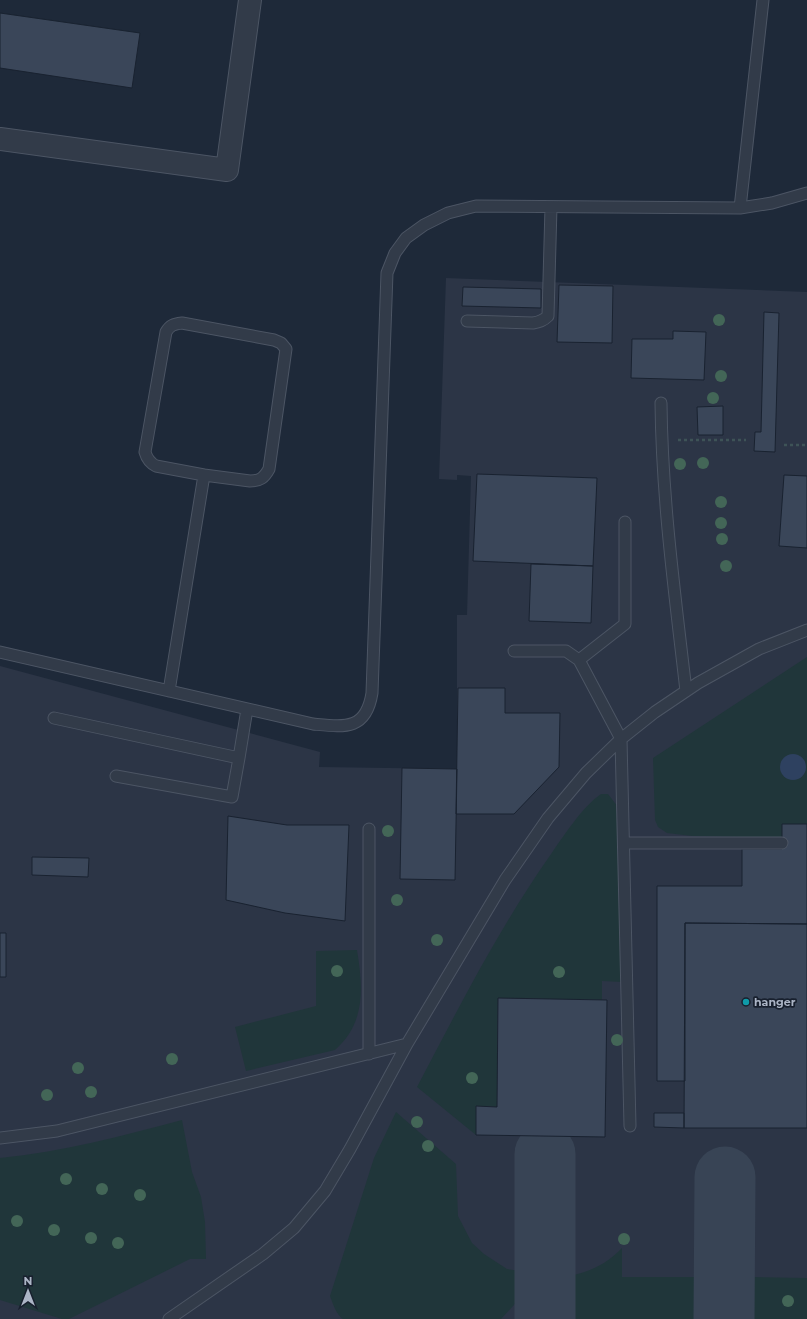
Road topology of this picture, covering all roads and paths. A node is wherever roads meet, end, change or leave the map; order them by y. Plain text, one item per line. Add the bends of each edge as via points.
1 (250, 0) edge
2 (763, 0) edge
3 (0, 139) edge
4 (807, 193) edge
5 (551, 207) junction
6 (740, 208) junction
7 (467, 321) dead end
8 (660, 404) dead end
9 (661, 440) junction
10 (746, 440) dead end
11 (784, 445) dead end
12 (807, 445) edge
13 (204, 475) junction
14 (625, 522) dead end
15 (807, 630) edge
16 (514, 651) dead end
17 (0, 652) edge
18 (579, 660) junction
19 (169, 691) junction
20 (686, 691) junction
21 (247, 709) junction
22 (54, 718) dead end
23 (621, 739) junction
24 (239, 758) junction
25 (116, 776) dead end
26 (369, 829) dead end
27 (782, 843) dead end
28 (624, 844) junction
29 (408, 1044) junction
30 (369, 1054) junction
31 (630, 1126) dead end
32 (0, 1138) edge
33 (169, 1319) edge

1 - 3 street via 227,170
2 - 6 lane
4 - 6 lane via 772,203
5 - 6 lane
5 - 7 lane via 548,316 541,322 533,323
5 - 21 lane via 476,206 448,213 424,224 406,238 395,253 387,274 370,707 363,717 353,724 340,726 313,724
8 - 9 lane
9 - 10 path
9 - 20 lane via 665,509
11 - 12 path
13 - 13 lane via 250,481 265,477 269,469 286,349 274,340 182,323 175,324 166,332 145,452 147,458 156,466
13 - 19 lane
14 - 18 lane via 625,624
15 - 20 lane via 759,650
16 - 18 lane via 566,651
17 - 19 lane
18 - 23 lane
19 - 21 lane
20 - 23 lane
21 - 24 lane
22 - 24 lane
23 - 28 lane
23 - 29 lane via 586,773 548,818 505,880
24 - 25 lane via 232,797
26 - 30 lane
27 - 28 lane
28 - 31 lane
29 - 30 lane
29 - 33 lane via 325,1191 294,1228 263,1254
30 - 32 lane via 57,1131

